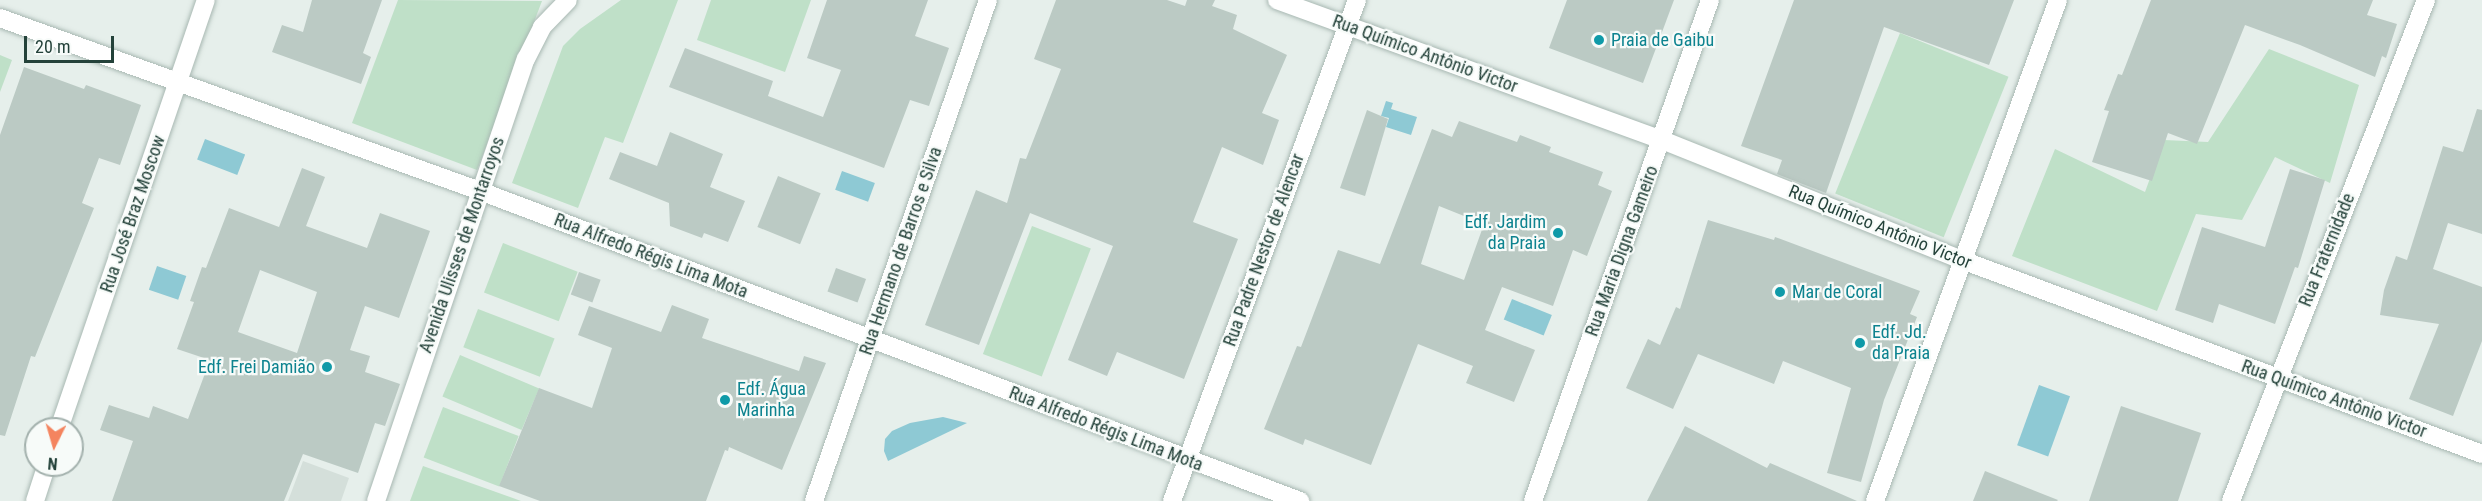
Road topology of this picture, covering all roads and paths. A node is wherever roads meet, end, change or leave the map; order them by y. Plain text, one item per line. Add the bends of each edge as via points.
1 (206, 0) edge
2 (568, 0) edge
3 (988, 0) edge
4 (1277, 0) edge
5 (1357, 0) edge
6 (1710, 0) edge
7 (2058, 0) edge
8 (2426, 0) edge
9 (0, 18) edge
10 (1348, 26) junction
11 (177, 84) junction
12 (1662, 140) junction
13 (480, 191) junction
14 (1962, 260) junction
15 (870, 340) junction
16 (2277, 377) junction
17 (63, 417) edge
18 (2482, 454) edge
19 (1186, 459) junction
20 (43, 477) edge
21 (35, 501) edge
22 (376, 501) edge
23 (814, 501) edge
24 (1172, 501) edge
25 (1300, 501) edge
26 (1533, 501) edge
27 (1875, 501) edge
28 (2231, 501) edge

1 - 11 street, Rua José Braz Moscow
2 - 13 street, Avenida Ulisses de Montarroyos via 542,27 526,59
3 - 15 street, Rua Hermano de Barros e Silva
4 - 10 street, Rua Químico Antônio Victor
5 - 10 street, Rua Padre Nestor de Alencar
6 - 12 street, Rua Maria Digna Gameiro
7 - 14 street
8 - 16 street, Rua Fraternidade
9 - 11 street, Rua Alfredo Régis Lima Mota
10 - 12 street, Rua Químico Antônio Victor
10 - 19 street, Rua Padre Nestor de Alencar
11 - 13 street, Rua Alfredo Régis Lima Mota
11 - 17 street, Rua José Braz Moscow
12 - 14 street, Rua Químico Antônio Victor
12 - 26 street, Rua Maria Digna Gameiro
13 - 15 street, Rua Alfredo Régis Lima Mota
13 - 22 street, Avenida Ulisses de Montarroyos
14 - 16 street, Rua Químico Antônio Victor
14 - 27 street
15 - 19 street, Rua Alfredo Régis Lima Mota
15 - 23 street, Rua Hermano de Barros e Silva
16 - 18 street, Rua Químico Antônio Victor
16 - 28 street, Rua Fraternidade
19 - 24 street, Rua Padre Nestor de Alencar
19 - 25 street, Rua Alfredo Régis Lima Mota
20 - 21 street

